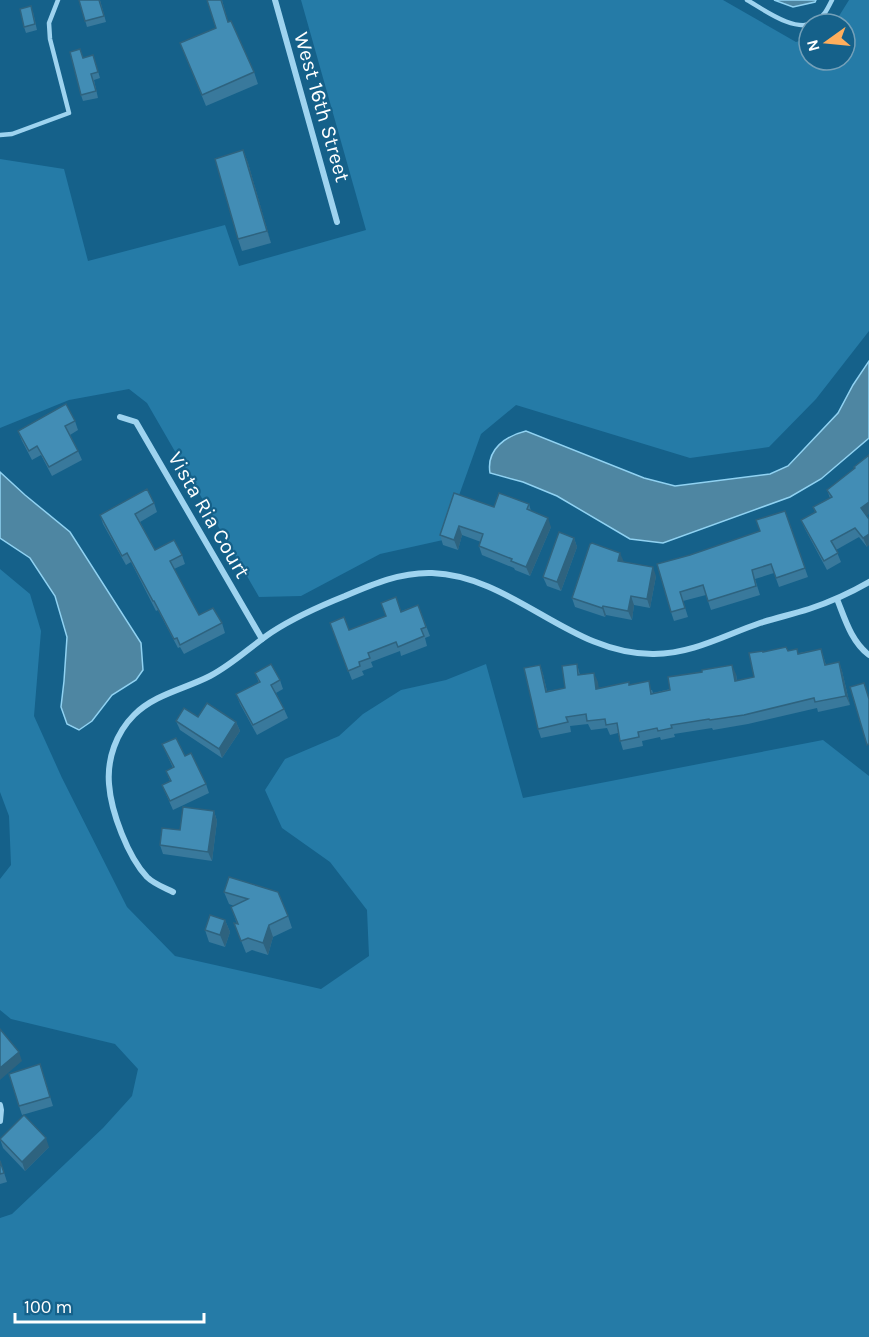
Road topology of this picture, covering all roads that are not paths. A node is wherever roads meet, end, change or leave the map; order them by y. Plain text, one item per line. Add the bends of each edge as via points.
1 (58, 0) edge
2 (275, 0) edge
3 (747, 0) edge
4 (832, 0) edge
5 (0, 135) edge
6 (337, 222) dead end
7 (120, 417) dead end
8 (869, 582) edge
9 (837, 599) junction
10 (262, 639) junction
11 (869, 656) edge
12 (173, 892) dead end
13 (0, 1105) edge
14 (0, 1121) edge

1 - 5 lane via 49,23 50,39 69,113
2 - 6 street, West 16th Street
3 - 4 lane via 784,22 797,25 814,24
7 - 10 street, Vista Ria Court via 136,422
8 - 9 street
9 - 10 street via 701,646 679,652 639,654 579,636 472,580 433,573 410,574 318,607
9 - 11 street via 853,637
10 - 12 street via 211,676 148,703 124,727 110,759 110,793 125,843 148,878
13 - 14 street

